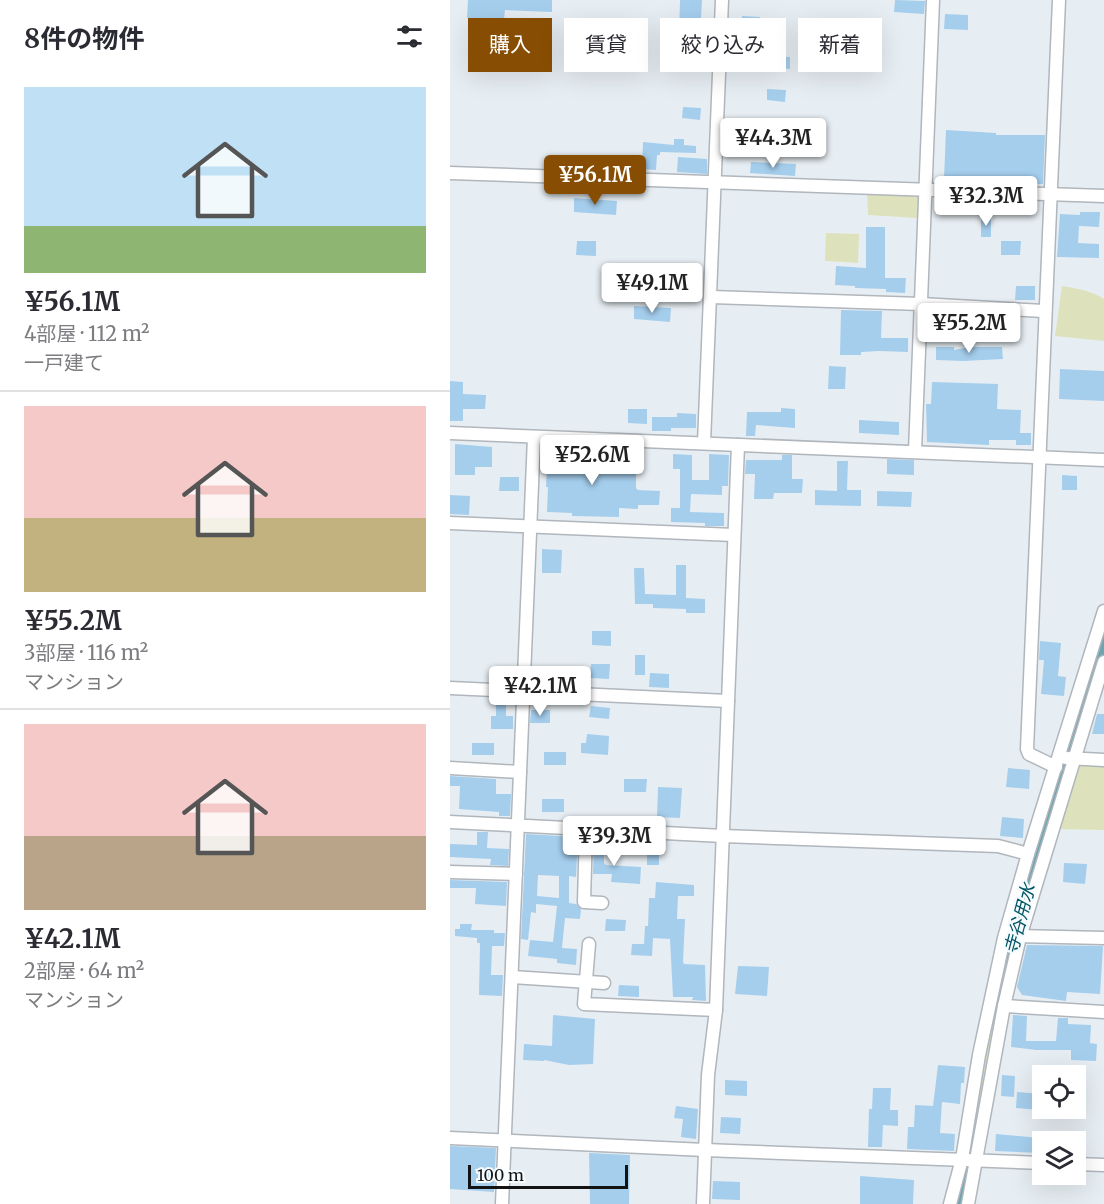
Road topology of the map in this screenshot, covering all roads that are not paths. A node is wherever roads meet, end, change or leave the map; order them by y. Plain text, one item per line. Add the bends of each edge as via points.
1 (722, 0) edge
2 (933, 0) edge
3 (1059, 0) edge
4 (450, 173) edge
5 (715, 182) junction
6 (924, 189) junction
7 (1049, 194) junction
8 (1104, 196) edge
9 (711, 297) junction
10 (921, 304) junction
11 (1044, 311) junction
12 (450, 433) edge
13 (534, 437) junction
14 (704, 443) junction
15 (738, 445) junction
16 (915, 452) junction
17 (1039, 457) junction
18 (1104, 460) edge
19 (450, 523) edge
20 (530, 526) junction
21 (734, 535) junction
22 (1104, 611) edge
23 (1104, 662) edge
24 (450, 688) edge
25 (523, 692) junction
26 (728, 701) junction
27 (1104, 759) edge
28 (1065, 760) junction
29 (450, 768) edge
30 (520, 772) junction
31 (450, 822) edge
32 (518, 826) junction
33 (586, 829) junction
34 (723, 836) junction
35 (1028, 854) junction
36 (450, 872) edge
37 (516, 874) junction
38 (602, 903) dead end
39 (1013, 935) junction
40 (1104, 938) edge
41 (589, 944) dead end
42 (512, 977) junction
43 (586, 981) junction
44 (604, 982) dead end
45 (1004, 1006) junction
46 (716, 1010) junction
47 (1104, 1012) edge
48 (450, 1138) edge
49 (505, 1141) junction
50 (705, 1150) junction
51 (962, 1159) junction
52 (977, 1160) junction
53 (1032, 1163) edge
54 (1086, 1164) edge
55 (1104, 1165) edge
56 (502, 1204) edge
57 (703, 1204) edge
58 (950, 1204) edge
59 (968, 1204) edge

1 - 5 street
2 - 6 street
3 - 7 street
4 - 5 street
5 - 6 street
5 - 9 street
6 - 7 street
6 - 10 street
7 - 8 street
7 - 11 street
9 - 10 street
9 - 14 street
10 - 11 street
10 - 16 street
11 - 17 street
12 - 13 street
13 - 14 street
13 - 20 street
14 - 15 street
15 - 16 street
15 - 21 street
16 - 17 street
17 - 18 street
17 - 28 street via 1027,748 1029,754
19 - 20 street
20 - 21 street
20 - 25 street
21 - 26 street
22 - 28 street
23 - 28 street
24 - 25 street
25 - 26 street
25 - 30 street
26 - 34 street
27 - 28 street
28 - 35 street
28 - 39 street
29 - 30 street
30 - 32 street
31 - 32 street
32 - 33 street
32 - 37 street
33 - 34 street
33 - 38 street via 584,902
34 - 35 street via 998,846
34 - 46 street
35 - 39 street
36 - 37 street
37 - 42 street
39 - 40 street
39 - 45 street
39 - 51 street via 981,1047
41 - 43 street
42 - 43 street
42 - 49 street
43 - 44 street
43 - 46 street via 584,1004
45 - 47 street
45 - 52 street
46 - 50 street
48 - 49 street
49 - 50 street
49 - 56 street
50 - 51 street
50 - 57 street
51 - 52 street
51 - 58 street
52 - 53 street
52 - 59 street
54 - 55 street

